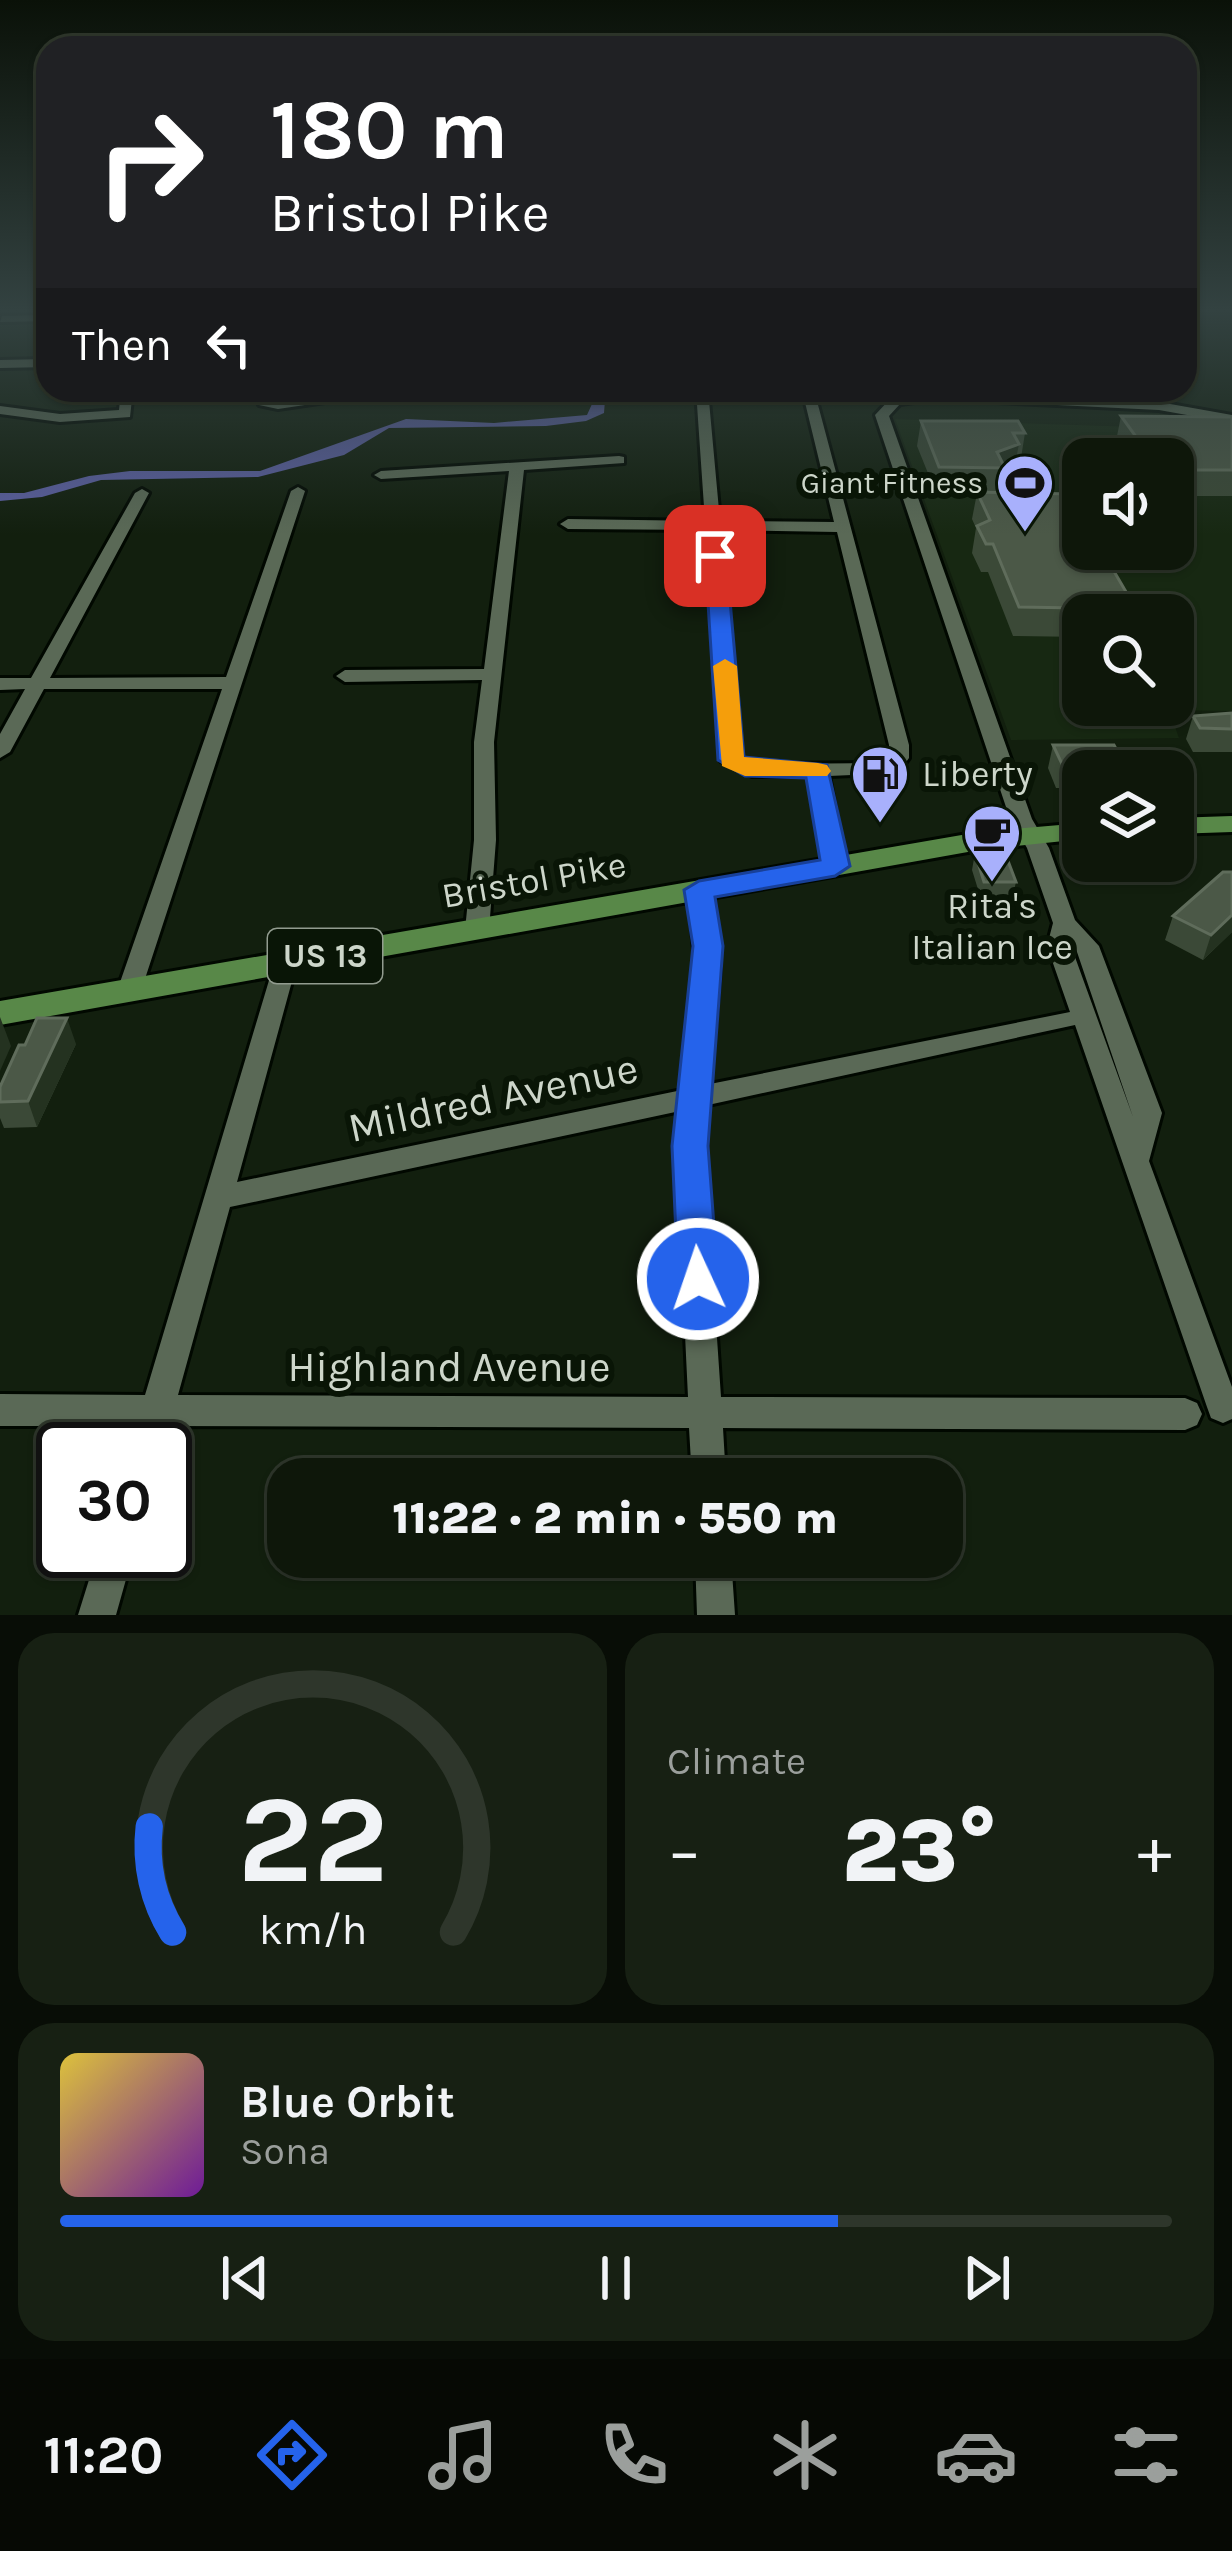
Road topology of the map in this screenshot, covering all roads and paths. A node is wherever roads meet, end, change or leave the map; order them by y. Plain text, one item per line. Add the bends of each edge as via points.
1 (126, 402) edge
2 (703, 402) edge
3 (811, 402) edge
4 (894, 402) edge
5 (1093, 402) edge
6 (0, 410) edge
7 (1232, 419) edge
8 (619, 460) dead end
9 (517, 467) junction
10 (381, 475) dead end
11 (298, 491) dead end
12 (142, 493) dead end
13 (568, 524) dead end
14 (711, 526) junction
15 (841, 527) junction
16 (491, 674) junction
17 (345, 676) dead end
18 (232, 683) junction
19 (0, 684) edge
20 (38, 686) junction
21 (0, 752) edge
22 (818, 771) junction
23 (1232, 824) edge
24 (1194, 825) edge
25 (1062, 833) edge
26 (1030, 835) junction
27 (835, 866) junction
28 (699, 890) junction
29 (477, 930) junction
30 (285, 963) junction
31 (129, 991) junction
32 (0, 1013) edge
33 (1065, 1020) dead end
34 (692, 1100) junction
35 (220, 1197) junction
36 (1223, 1407) dead end
37 (0, 1409) edge
38 (157, 1412) junction
39 (706, 1412) junction
40 (1186, 1414) dead end
41 (154, 1422) edge
42 (708, 1458) edge
43 (108, 1578) edge
44 (714, 1578) edge
45 (97, 1615) edge
46 (716, 1615) edge

1 - 6 street via 125,414 60,418
2 - 14 street
3 - 15 street
4 - 26 street via 884,426
5 - 7 street
8 - 9 street
9 - 10 street
9 - 16 street
11 - 18 street
12 - 20 street
13 - 14 street
14 - 15 street
14 - 22 street via 734,764
15 - 22 street via 899,745 896,764 879,770
16 - 17 street
16 - 29 street
18 - 20 street
18 - 31 street
19 - 20 street
20 - 21 street
22 - 27 street
23 - 24 main road
25 - 26 main road, Bristol Pike / US 13
26 - 27 main road, Bristol Pike / US 13
26 - 36 street via 1065,923 1059,946
27 - 28 main road, Bristol Pike / US 13
28 - 29 main road, Bristol Pike / US 13
28 - 34 street via 708,969
29 - 30 main road, Bristol Pike / US 13
30 - 31 main road, Bristol Pike / US 13
30 - 35 street
31 - 32 main road, Bristol Pike / US 13
33 - 34 street, Mildred Avenue
34 - 35 street, Mildred Avenue
34 - 39 street
35 - 38 street
37 - 38 street, Highland Avenue
38 - 39 street, Highland Avenue
38 - 41 street
39 - 40 street, Highland Avenue
39 - 42 street
43 - 45 street
44 - 46 street

